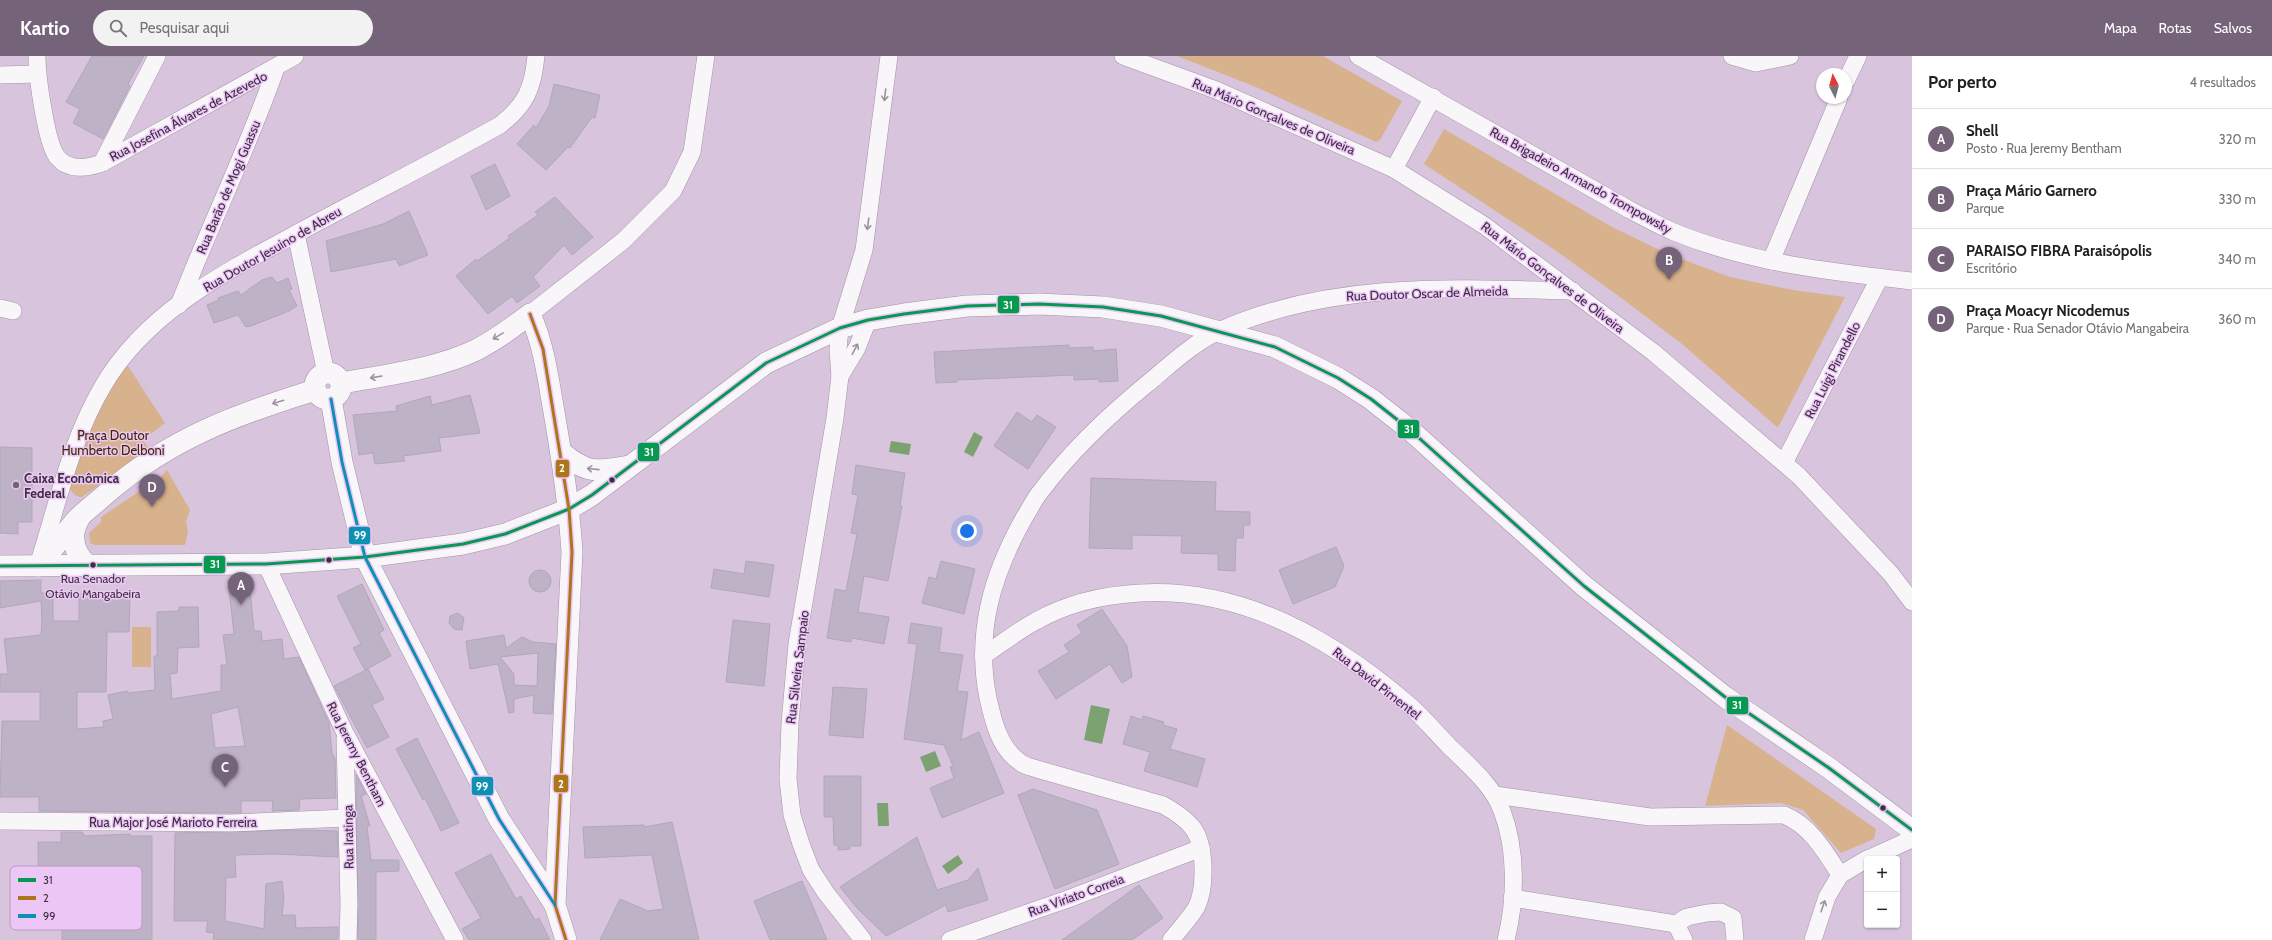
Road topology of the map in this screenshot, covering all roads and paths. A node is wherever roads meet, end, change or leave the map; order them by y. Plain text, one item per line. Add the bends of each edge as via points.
1 (37, 56) edge
2 (158, 56) edge
3 (295, 56) edge
4 (536, 56) edge
5 (706, 56) edge
6 (889, 56) edge
7 (1123, 56) edge
8 (1358, 56) edge
9 (1732, 56) edge
10 (1790, 56) edge
11 (1858, 56) edge
12 (276, 68) junction
13 (1852, 68) edge
14 (0, 74) edge
15 (37, 74) junction
16 (1433, 97) junction
17 (1836, 104) edge
18 (102, 163) junction
19 (1394, 168) junction
20 (296, 234) junction
21 (1771, 261) junction
22 (1880, 277) junction
23 (1912, 281) edge
24 (1573, 291) junction
25 (179, 305) junction
26 (868, 320) junction
27 (534, 323) junction
28 (840, 328) junction
29 (1218, 331) junction
30 (125, 357) junction
31 (840, 376) junction
32 (329, 386) junction
33 (182, 440) junction
34 (561, 452) junction
35 (1784, 463) junction
36 (630, 466) junction
37 (569, 509) junction
38 (80, 517) junction
39 (365, 557) junction
40 (266, 564) junction
41 (0, 566) edge
42 (38, 566) junction
43 (88, 566) junction
44 (1912, 602) edge
45 (983, 656) junction
46 (345, 734) junction
47 (1495, 795) junction
48 (347, 818) junction
49 (0, 822) edge
50 (1912, 830) edge
51 (1912, 839) edge
52 (1201, 848) junction
53 (1874, 856) edge
54 (1864, 861) edge
55 (1840, 875) junction
56 (1512, 898) junction
57 (555, 905) junction
58 (1676, 924) junction
59 (348, 940) edge
60 (455, 940) edge
61 (566, 940) edge
62 (863, 940) edge
63 (950, 940) edge
64 (1171, 940) edge
65 (1506, 940) edge
66 (1684, 940) edge
67 (1735, 940) edge
68 (1813, 940) edge

1 - 15 street
2 - 18 street
3 - 12 street, Rua Josefina Álvares de Azevedo
4 - 20 street, Rua Doutor Jesuino de Abreu via 525,99 515,113 500,125
5 - 27 street via 692,152 672,191 623,241 552,296
6 -> 28 street, Rua Silveira Sampaio via 864,250
7 - 19 street, Rua Mário Gonçalves de Oliveira via 1216,90
8 - 16 street, Rua Brigadeiro Armando Trompowsky
9 - 10 street via 1756,62
11 - 13 street
12 - 18 street, Rua Josefina Álvares de Azevedo
12 - 25 street, Rua Barão de Mogi Guassu
14 - 15 street
15 - 18 street, Rua Josefina Álvares de Azevedo via 50,138 58,158 64,163 79,167
16 - 19 street
16 - 21 street, Rua Brigadeiro Armando Trompowsky via 1672,232 1711,246
17 - 21 street
19 - 24 street, Rua Mário Gonçalves de Oliveira via 1486,226
20 - 25 street, Rua Doutor Jesuino de Abreu via 225,273
20 - 32 street
21 - 22 street, Rua Brigadeiro Armando Trompowsky via 1814,270
22 - 23 street, Rua Brigadeiro Armando Trompowsky
22 - 35 street, Rua Luigi Pirandello
24 - 29 street, Rua Doutor Oscar de Almeida via 1497,289 1360,294 1306,301
24 - 35 street, Rua Mário Gonçalves de Oliveira via 1653,352
25 - 30 street, Rua Doutor Jesuino de Abreu via 152,325
26 - 28 main road
26 - 29 main road via 967,306 1039,304 1103,307 1161,316
31 -> 26 street, Rua Silveira Sampaio
27 -> 32 main road via 507,331 476,350 444,361 394,374
27 - 34 main road via 543,350
28 - 31 street, Rua Silveira Sampaio
28 - 36 main road via 766,363
29 - 45 street, Rua Doutor Oscar de Almeida via 1186,352 1126,401 1069,458 1040,492 1013,538 997,578 986,612
29 - 50 main road via 1275,347 1338,378 1371,400 1409,429 1584,586 1725,697 1829,768
30 - 33 path
30 - 42 street, Rua Doutor Jesuino de Abreu via 104,384 75,443
31 - 62 street, Rua Silveira Sampaio via 797,644 788,779 792,815 811,870
32 -> 33 main road via 226,420
32 - 39 main road via 342,462
33 - 38 main road via 143,465
36 -> 34 main road via 589,469 579,466
34 - 37 main road
35 - 44 street, Rua Mário Gonçalves de Oliveira via 1890,574
36 - 37 main road
37 - 39 main road via 498,536 463,544
37 - 57 main road via 572,552
38 - 42 main road
38 - 43 main road via 74,529 74,543 82,560
39 - 40 main road
39 - 57 main road via 499,819
40 - 43 main road
40 - 46 street, Rua Jeremy Bentham
41 - 42 main road
42 - 43 main road
45 - 47 street, Rua David Pimentel via 1036,621 1084,602 1114,596 1163,593 1245,606 1305,632 1366,671 1410,706 1476,772
45 - 52 street, Rua Doutor Oscar de Almeida via 989,701 998,735 1020,762 1163,805 1181,815 1194,829
46 - 48 street, Rua Iratinga
46 - 60 street, Rua Jeremy Bentham
47 - 55 street via 1650,816 1784,815 1796,820 1808,832
47 - 56 street, Rua David Pimentel via 1510,842
48 - 49 street, Rua Major José Marioto Ferreira via 231,823
48 - 59 street, Rua Iratinga
51 - 53 street
52 - 63 street, Rua Viriato Correia via 1068,899
52 - 64 street, Rua Doutor Oscar de Almeida via 1202,891 1196,907
54 - 55 street
68 -> 55 street via 1826,897
56 - 58 street
56 - 65 street, Rua David Pimentel via 1512,916
57 - 61 main road
58 - 66 street
58 - 67 street via 1687,917 1721,912 1733,918

